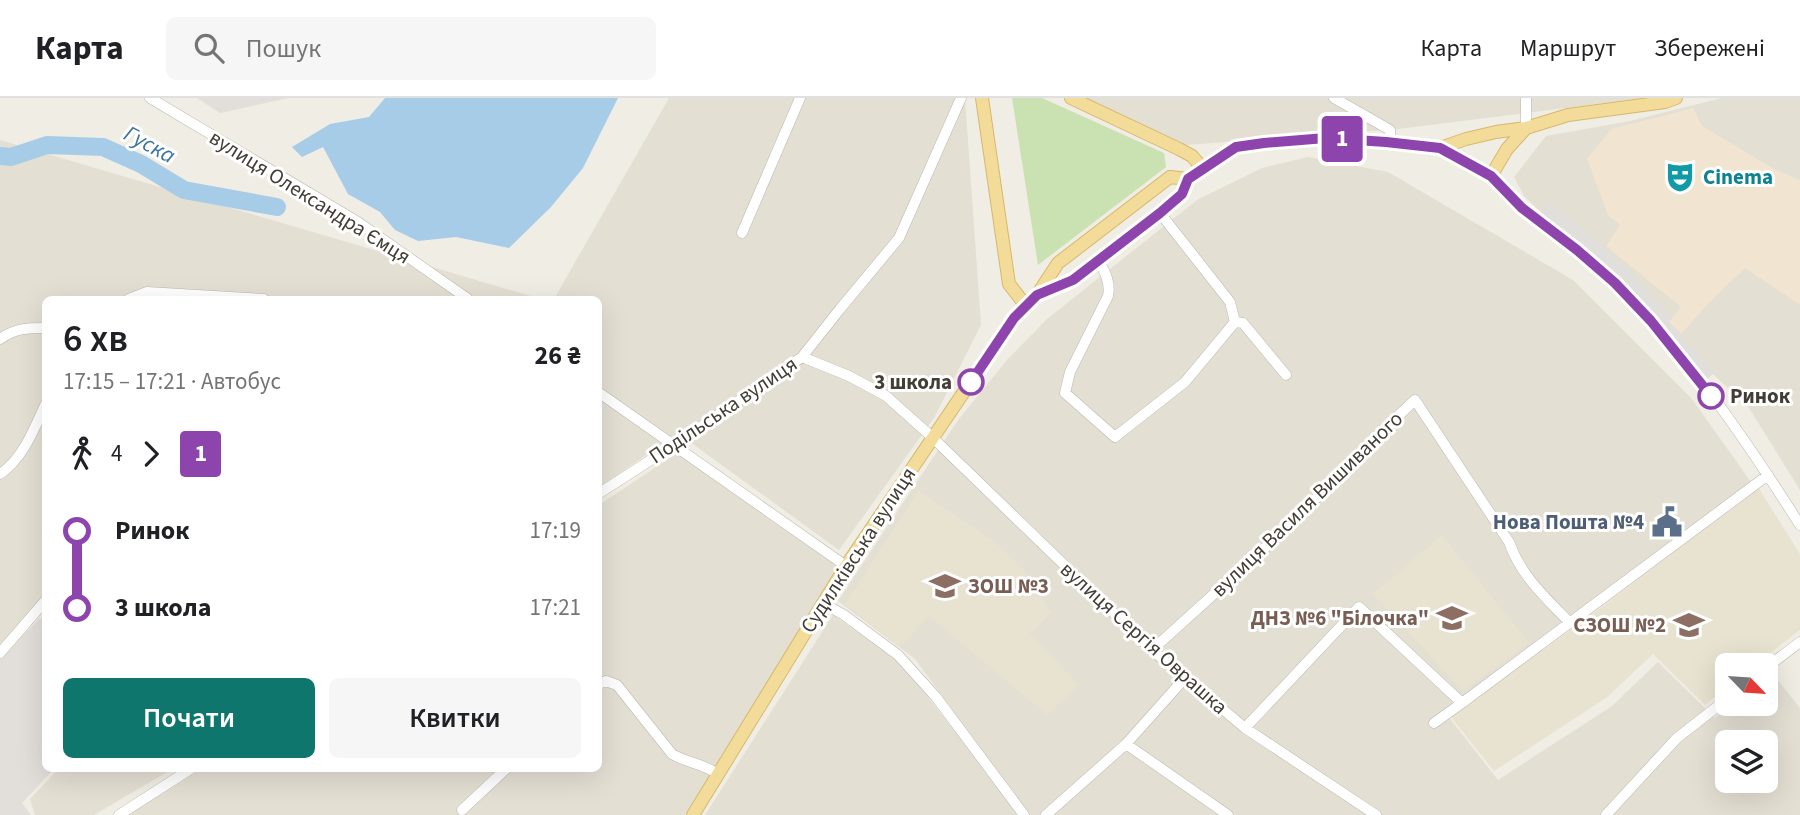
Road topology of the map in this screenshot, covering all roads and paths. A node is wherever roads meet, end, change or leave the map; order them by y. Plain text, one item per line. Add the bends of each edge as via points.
1 (150, 98) edge
2 (800, 98) edge
3 (961, 98) edge
4 (982, 98) edge
5 (1071, 98) edge
6 (1334, 98) edge
7 (1525, 98) edge
8 (1676, 98) edge
9 (1525, 128) junction
10 (1391, 142) junction
11 (1440, 148) junction
12 (1203, 169) junction
13 (1491, 176) junction
14 (1188, 179) junction
15 (1160, 213) junction
16 (742, 233) dead end
17 (1098, 260) junction
18 (1037, 295) junction
19 (137, 296) edge
20 (155, 296) edge
21 (464, 296) edge
22 (1026, 306) junction
23 (1234, 322) junction
24 (42, 328) edge
25 (0, 339) edge
26 (802, 357) junction
27 (1286, 375) dead end
28 (602, 394) edge
29 (42, 417) edge
30 (932, 437) junction
31 (674, 445) junction
32 (0, 474) edge
33 (1768, 475) junction
34 (602, 491) edge
35 (1800, 525) edge
36 (845, 566) junction
37 (823, 603) junction
38 (42, 605) edge
39 (1570, 623) junction
40 (1800, 642) edge
41 (1152, 650) junction
42 (0, 653) edge
43 (1778, 659) edge
44 (1184, 679) junction
45 (602, 682) edge
46 (1462, 703) junction
47 (1715, 708) edge
48 (1434, 723) dead end
49 (1245, 728) junction
50 (1126, 744) junction
51 (185, 772) edge
52 (503, 772) edge
53 (718, 774) junction
54 (462, 810) dead end
55 (119, 815) edge
56 (693, 815) edge
57 (1024, 815) edge
58 (1046, 815) edge
59 (1228, 815) edge
60 (1376, 815) edge
61 (1606, 815) edge

1 - 21 street, вулиця Олександра Ємця via 358,222
2 - 16 street
3 - 26 street, Подільська вулиця via 900,238
4 - 22 main road via 1009,284
5 - 12 main road via 1179,149
6 - 10 street via 1390,130
7 - 9 street
8 - 9 main road via 1568,115
9 - 11 main road
9 - 13 main road
10 - 11 main road
10 - 12 main road via 1326,138 1236,147
11 - 13 main road
12 - 14 main road
13 - 33 street via 1522,208 1615,283 1651,321 1705,386
14 - 15 main road, Судилківська вулиця via 1182,194
14 - 18 main road, Судилківська вулиця via 1170,177 1058,263
15 - 17 main road, Судилківська вулиця
15 - 23 street via 1230,302
17 - 18 main road, Судилківська вулиця via 1073,280
17 - 23 street via 1110,288 1070,372 1065,393 1115,437 1185,382
18 - 22 main road, Судилківська вулиця
19 - 20 street via 147,292
22 - 30 main road, Судилківська вулиця
23 - 27 street via 1243,323
24 - 25 street via 21,328
26 - 30 street, вулиця Сергія Оврашка via 886,396
26 - 31 street, Подільська вулиця
28 - 31 street
29 - 32 street via 15,461
30 - 36 main road, Судилківська вулиця
30 - 41 street, вулиця Сергія Оврашка
31 - 34 street, Подільська вулиця
31 - 36 street
33 - 35 street
33 - 39 street
36 - 37 main road, Судилківська вулиця
37 - 53 main road, Судилківська вулиця
37 - 57 street via 898,654
38 - 42 street
39 - 41 street, вулиця Василя Вишиваного via 1529,580 1415,400 1287,528
39 - 46 street
40 - 43 street
41 - 44 street, вулиця Сергія Оврашка
44 - 49 street, вулиця Сергія Оврашка
44 - 50 street
45 - 53 street via 617,685 672,754
46 - 48 street
46 - 49 street via 1359,607
47 - 61 street via 1677,738
49 - 60 street, вулиця Сергія Оврашка
50 - 58 street
50 - 59 street
51 - 55 street
52 - 54 street
53 - 56 main road, Судилківська вулиця

